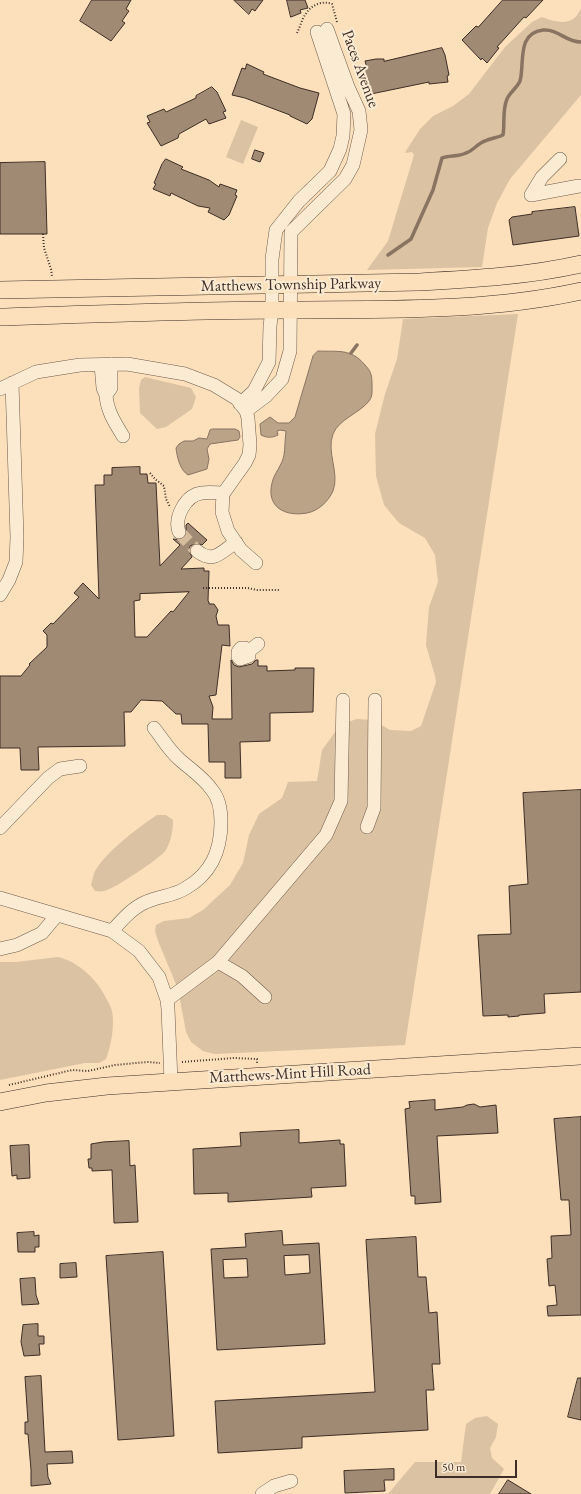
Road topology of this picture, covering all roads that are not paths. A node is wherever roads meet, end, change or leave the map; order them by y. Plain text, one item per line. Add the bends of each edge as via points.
1 (560, 159) dead end
2 (580, 186) edge
3 (581, 264) edge
4 (272, 284) junction
5 (290, 284) junction
6 (0, 290) edge
7 (581, 291) edge
8 (272, 310) junction
9 (290, 310) junction
10 (0, 316) edge
11 (106, 364) junction
12 (6, 386) edge
13 (243, 407) junction
14 (123, 436) dead end
15 (224, 493) junction
16 (179, 532) dead end
17 (236, 542) junction
18 (197, 551) tunnel mouth
19 (256, 563) dead end
20 (0, 595) edge
21 (343, 700) dead end
22 (375, 700) dead end
23 (154, 728) dead end
24 (80, 766) dead end
25 (367, 827) dead end
26 (0, 828) edge
27 (0, 898) edge
28 (56, 915) junction
29 (112, 931) junction
30 (0, 949) edge
31 (218, 962) junction
32 (264, 997) dead end
33 (167, 1000) junction
34 (581, 1056) edge
35 (171, 1081) junction
36 (0, 1102) edge
37 (291, 1481) dead end
38 (262, 1494) edge

1 - 2 street via 542,177 531,195
3 - 5 main road, Matthews Township Parkway via 474,279 376,284
4 - 5 main road, Matthews Township Parkway
4 - 5 street, Paces Avenue via 276,230 298,201 330,171 343,136 344,114 327,29 359,111 362,130 353,165 345,179 291,232
4 - 6 main road, Matthews Township Parkway
4 - 8 street, Paces Avenue
5 - 9 street, Paces Avenue
7 - 9 main road, Matthews Township Parkway via 534,299 420,309
8 - 9 main road, Matthews Township Parkway
8 - 10 main road, Matthews Township Parkway
8 - 13 street, Paces Avenue via 269,362
9 - 13 street, Paces Avenue via 290,351 282,379 266,396
11 - 12 street via 36,372
11 - 13 street via 127,364 185,374 214,385 237,399
11 - 14 street via 103,388 110,414
12 - 20 street via 17,537 16,562
13 - 15 street via 250,437 249,455
15 - 16 street via 201,493 189,499 178,521
15 - 17 street via 222,512 228,531
17 - 18 street via 210,558
17 - 19 street
21 - 31 street via 341,801 326,835
22 - 25 street via 374,808
23 - 29 street via 178,758 213,791 220,811 220,844 212,863 187,888 138,906
24 - 26 street via 60,769 48,778
27 - 28 street
28 - 29 street
28 - 30 street via 42,933 18,945
29 - 33 street via 139,951 159,977
31 - 32 street via 242,976
31 - 33 street
33 - 35 street
34 - 35 main road, Matthews-Mint Hill Road
35 - 36 main road, Matthews-Mint Hill Road via 46,1093
37 - 38 street via 274,1486

